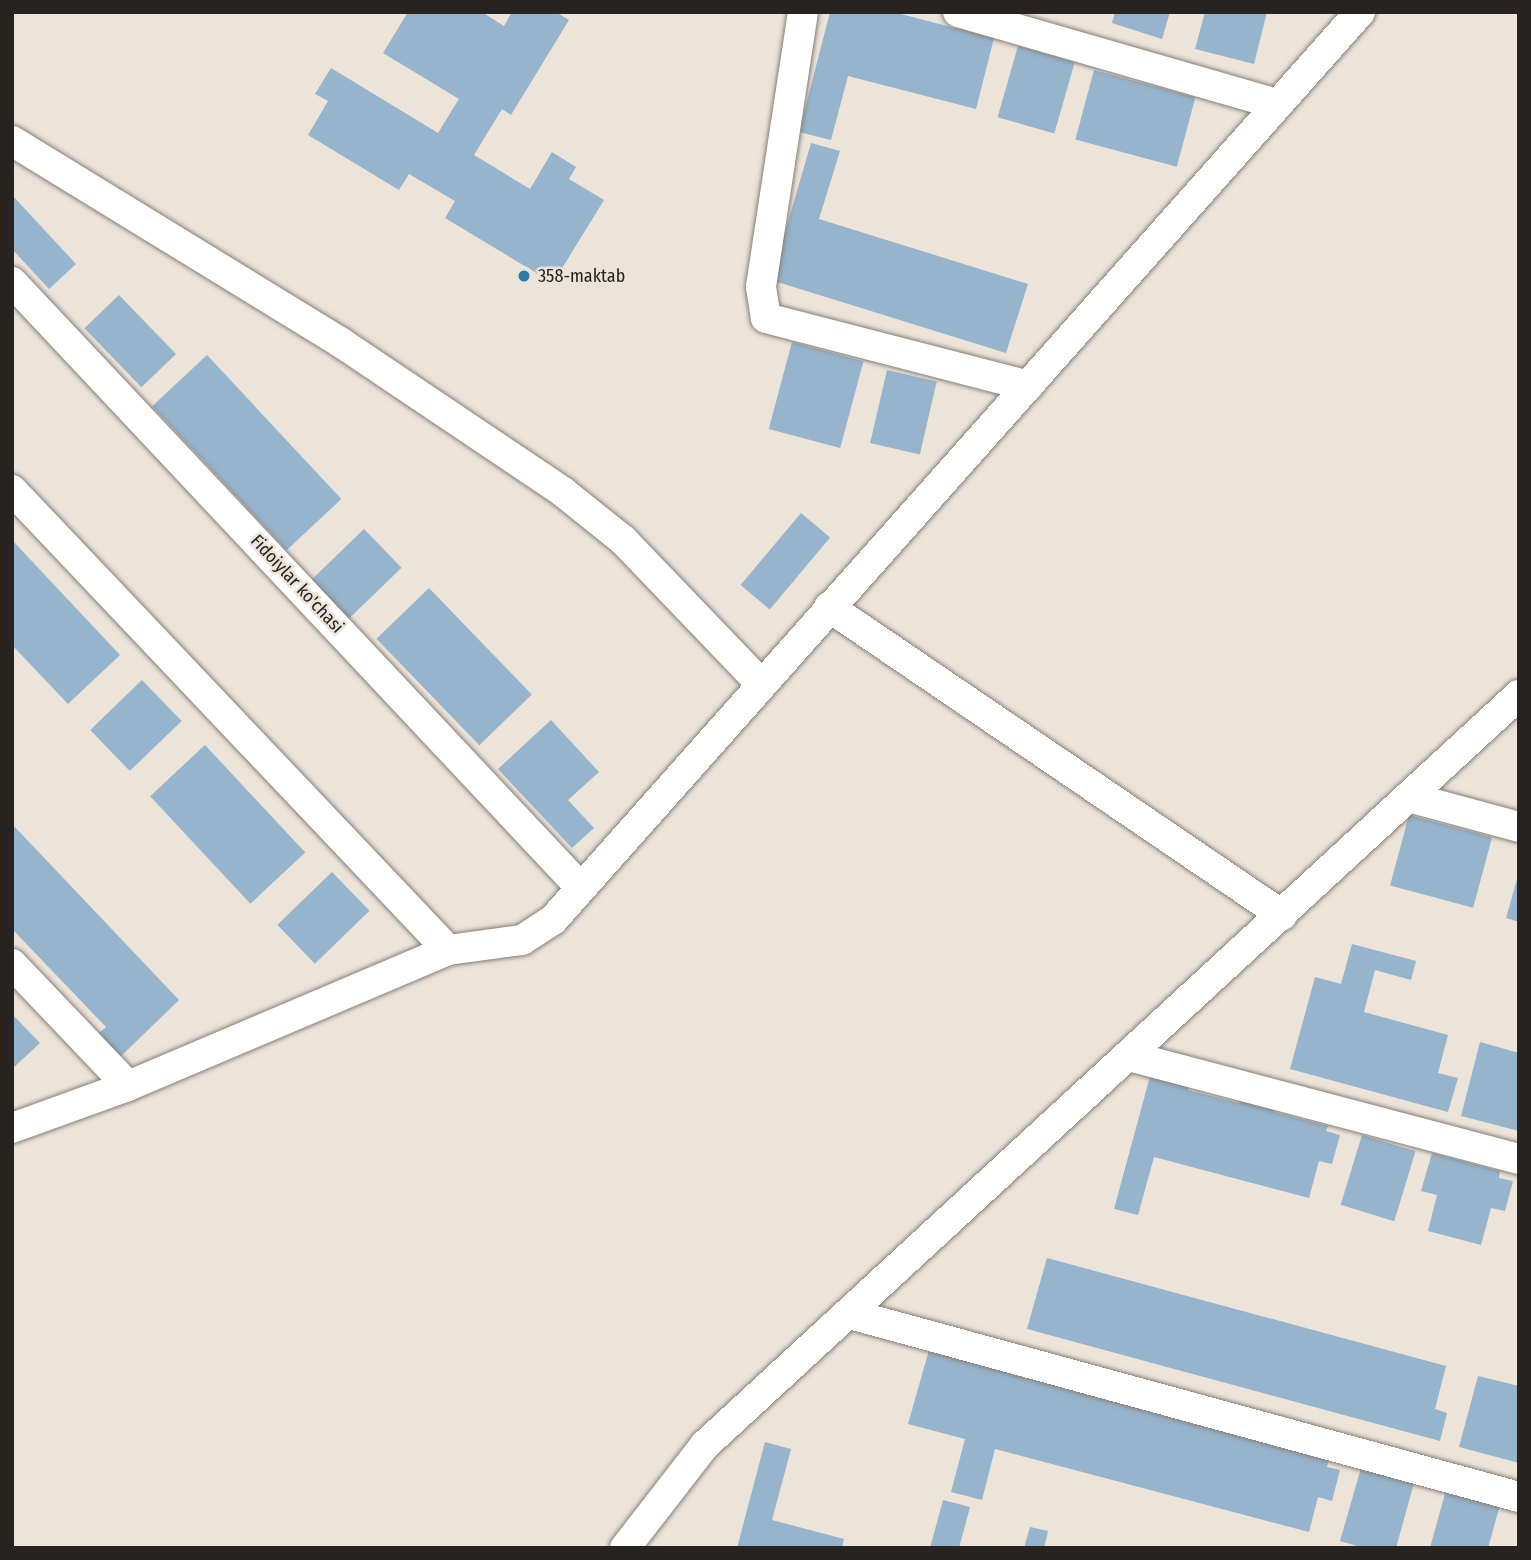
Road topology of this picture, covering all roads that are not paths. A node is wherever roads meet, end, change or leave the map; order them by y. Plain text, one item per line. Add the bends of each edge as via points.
1 (803, 12) edge
2 (958, 12) edge
3 (1360, 12) edge
4 (1277, 104) junction
5 (12, 141) edge
6 (12, 282) edge
7 (1028, 386) junction
8 (12, 490) edge
9 (829, 607) junction
10 (761, 684) junction
11 (1519, 695) edge
12 (1408, 797) junction
13 (1519, 827) edge
14 (581, 888) junction
15 (1282, 915) junction
16 (448, 950) junction
17 (12, 964) edge
18 (1129, 1056) junction
19 (128, 1086) junction
20 (12, 1128) edge
21 (1519, 1159) edge
22 (850, 1314) junction
23 (1519, 1497) edge
24 (625, 1548) edge

1 - 7 street via 761,287 766,317
2 - 4 street
3 - 4 street
4 - 7 street
5 - 10 street via 340,342 563,492 623,540
6 - 14 street, Fidoiylar ko'chasi
7 - 9 street
8 - 16 street
9 - 10 street
9 - 15 street
10 - 14 street
11 - 12 street
12 - 13 street
12 - 15 street
14 - 16 street via 553,920 522,940
15 - 18 street
16 - 19 street
17 - 19 street
18 - 21 street
18 - 22 street
19 - 20 street
22 - 23 street
22 - 24 street via 705,1445

